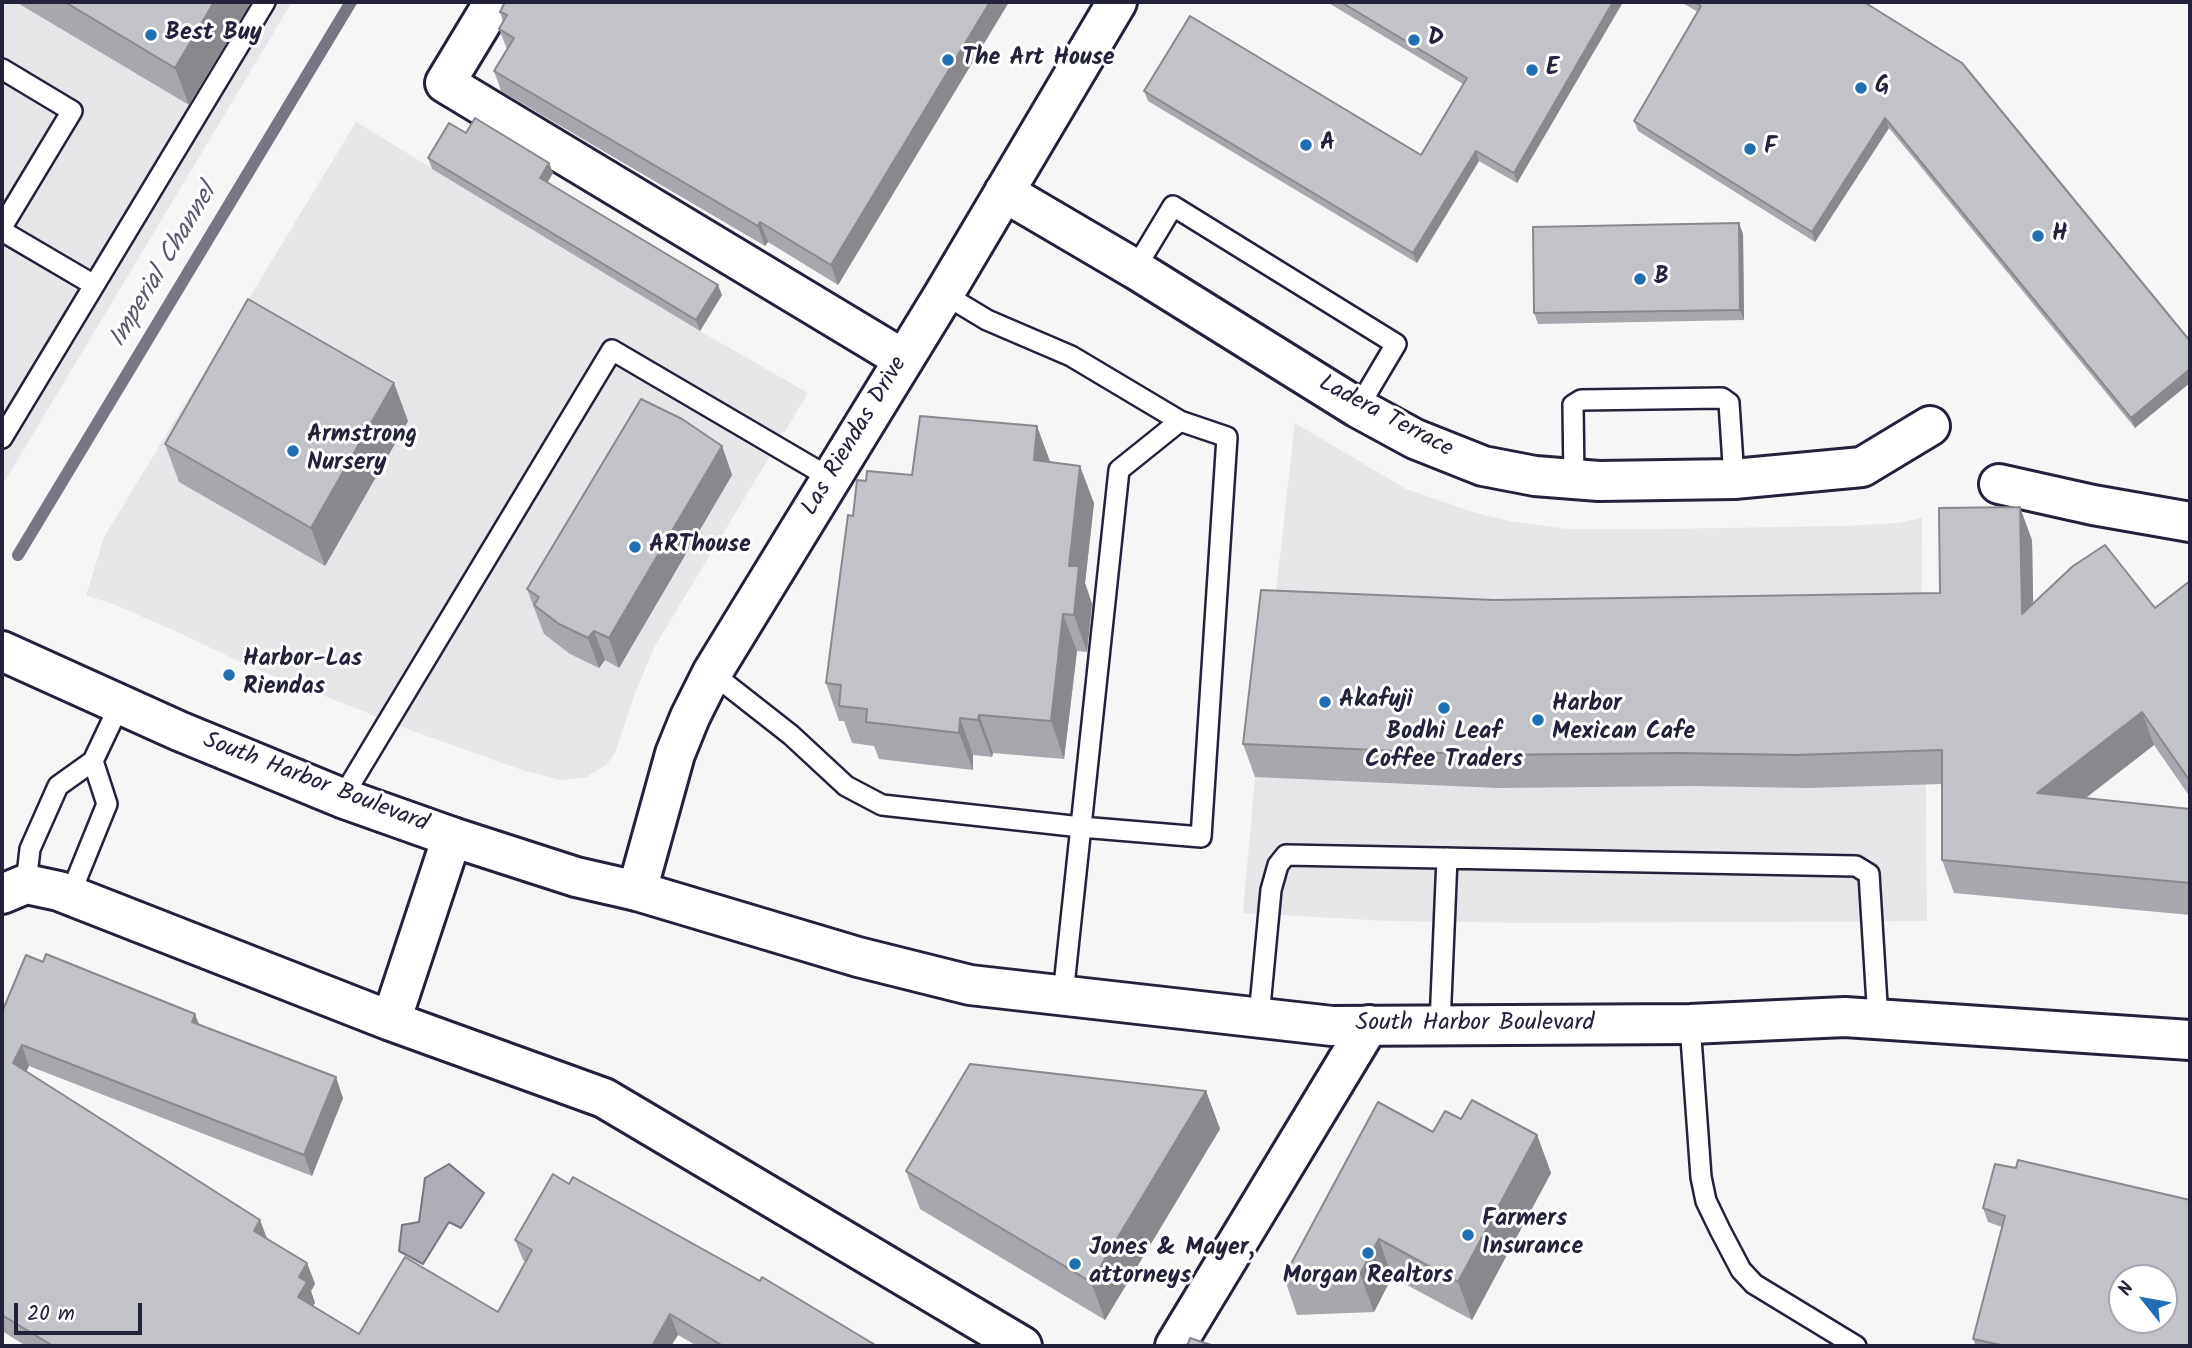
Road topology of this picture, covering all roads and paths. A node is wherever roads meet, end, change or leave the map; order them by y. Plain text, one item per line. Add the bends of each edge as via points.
1 (265, 2) edge
2 (494, 2) edge
3 (1117, 2) edge
4 (2, 69) edge
5 (1004, 192) junction
6 (2, 229) edge
7 (1135, 269) junction
8 (94, 285) junction
9 (944, 294) junction
10 (903, 359) junction
11 (1358, 408) junction
12 (1180, 421) junction
13 (1930, 426) dead end
14 (2, 438) edge
15 (832, 479) junction
16 (1734, 479) junction
17 (1574, 480) junction
18 (2000, 484) dead end
19 (2190, 522) edge
20 (2, 651) edge
21 (712, 673) junction
22 (120, 704) junction
23 (93, 761) junction
24 (342, 797) junction
25 (1081, 827) junction
26 (452, 837) junction
27 (1447, 858) junction
28 (14, 889) edge
29 (638, 891) junction
30 (70, 895) junction
31 (1063, 995) junction
32 (1259, 1017) junction
33 (1878, 1020) junction
34 (391, 1021) junction
35 (1440, 1024) junction
36 (1690, 1024) junction
37 (1369, 1025) junction
38 (2190, 1040) edge
39 (1022, 1346) edge
40 (1175, 1346) edge
41 (1856, 1346) edge

1 - 8 lane
2 - 10 street via 445,83
3 - 5 street, Las Riendas Drive
4 - 6 lane via 72,111
5 - 7 street, Ladera Terrace
5 - 9 street, Las Riendas Drive
6 - 8 lane
7 - 11 street, Ladera Terrace
7 - 11 lane via 1173,206 1396,344
8 - 14 lane
9 - 10 street, Las Riendas Drive
9 - 12 lane via 987,320 1071,356
10 - 15 street, Las Riendas Drive
11 - 17 street, Ladera Terrace via 1415,439 1483,466
12 - 25 lane via 1119,470
12 - 25 lane via 1227,437 1201,837
13 - 16 street, Ladera Terrace via 1862,467
15 - 21 street, Las Riendas Drive
15 - 24 lane via 612,350
16 - 17 street, Ladera Terrace
16 - 17 lane via 1729,403 1722,398 1581,400 1573,405
18 - 19 street
20 - 22 street, South Harbor Boulevard
21 - 25 lane via 791,735 846,786 882,805
21 - 29 street, Las Riendas Drive via 676,754
22 - 23 lane
22 - 24 street, South Harbor Boulevard
23 - 28 lane via 58,786
23 - 30 lane via 107,804
24 - 26 street, South Harbor Boulevard
25 - 31 lane
26 - 29 street, South Harbor Boulevard via 576,877
26 - 34 street
27 - 32 lane via 1286,855 1271,890
27 - 33 lane via 1856,866 1869,874
27 - 35 lane
28 - 30 street
29 - 31 street, South Harbor Boulevard via 858,957 970,985
30 - 34 street
31 - 32 street, South Harbor Boulevard
32 - 37 street, South Harbor Boulevard via 1332,1026
33 - 36 street, South Harbor Boulevard via 1845,1017
33 - 38 street, South Harbor Boulevard
34 - 39 street via 604,1098
35 - 36 street, South Harbor Boulevard
35 - 37 street, South Harbor Boulevard
36 - 41 lane via 1701,1177 1720,1230 1741,1270 1754,1284
37 - 40 street

